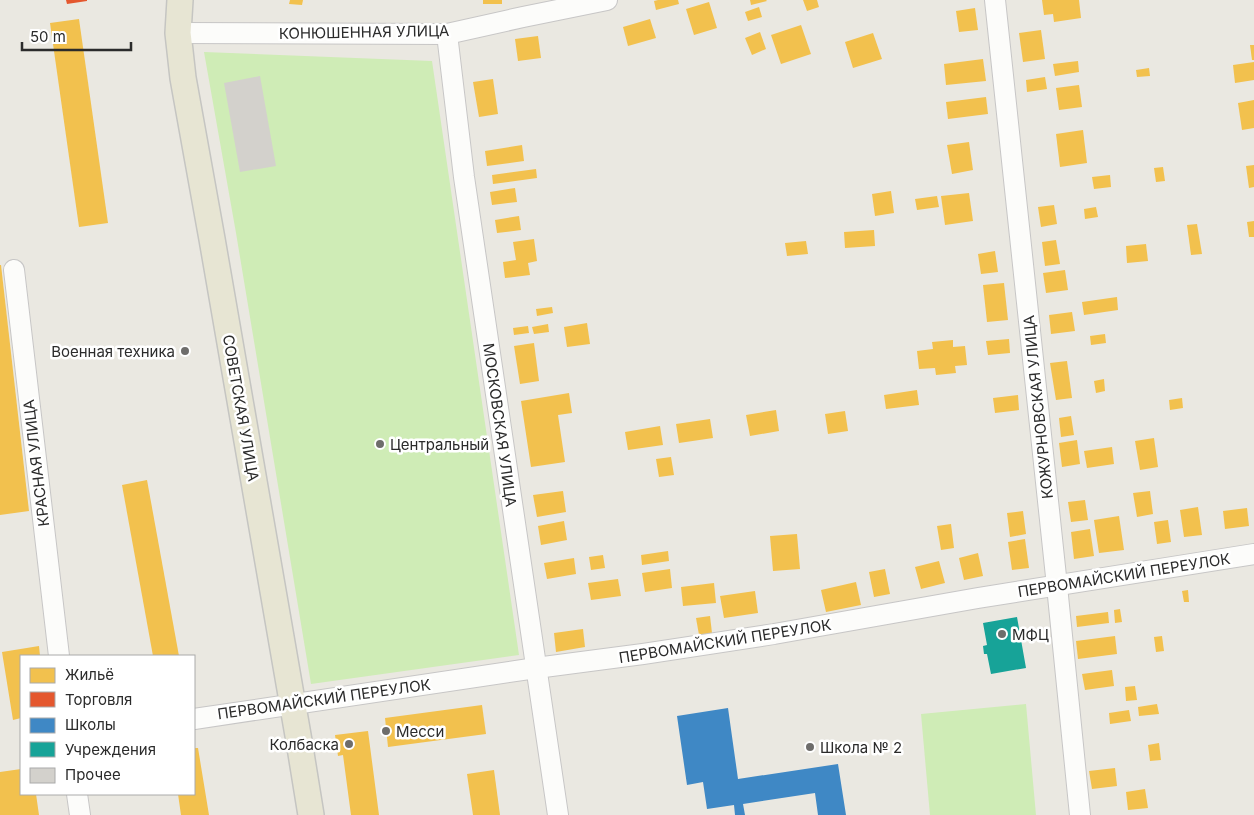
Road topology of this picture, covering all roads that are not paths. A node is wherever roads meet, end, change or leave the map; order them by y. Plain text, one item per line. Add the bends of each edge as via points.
1 (180, 0) edge
2 (607, 0) edge
3 (994, 0) edge
4 (522, 8) edge
5 (178, 33) junction
6 (447, 34) junction
7 (14, 270) dead end
8 (1254, 554) edge
9 (1057, 586) junction
10 (59, 655) edge
11 (536, 668) junction
12 (292, 704) junction
13 (195, 719) edge
14 (77, 795) edge
15 (80, 815) edge
16 (311, 815) edge
17 (558, 815) edge
18 (1080, 815) edge

1 - 5 main road, СОВЕТСКАЯ УЛИЦА
2 - 4 street, КОНЮШЕННАЯ УЛИЦА
3 - 9 street, КОЖУРНОВСКАЯ УЛИЦА
4 - 6 street, КОНЮШЕННАЯ УЛИЦА
5 - 6 street, КОНЮШЕННАЯ УЛИЦА
5 - 12 main road, СОВЕТСКАЯ УЛИЦА via 182,78
6 - 11 street, МОСКОВСКАЯ УЛИЦА via 464,177
7 - 10 street, КРАСНАЯ УЛИЦА
8 - 9 street, ПЕРВОМАЙСКИЙ ПЕРЕУЛОК
9 - 11 street, ПЕРВОМАЙСКИЙ ПЕРЕУЛОК via 774,634
9 - 18 street, КОЖУРНОВСКАЯ УЛИЦА
11 - 12 street, ПЕРВОМАЙСКИЙ ПЕРЕУЛОК
11 - 17 street, МОСКОВСКАЯ УЛИЦА
12 - 13 street, ПЕРВОМАЙСКИЙ ПЕРЕУЛОК
12 - 16 main road, СОВЕТСКАЯ УЛИЦА
14 - 15 street

